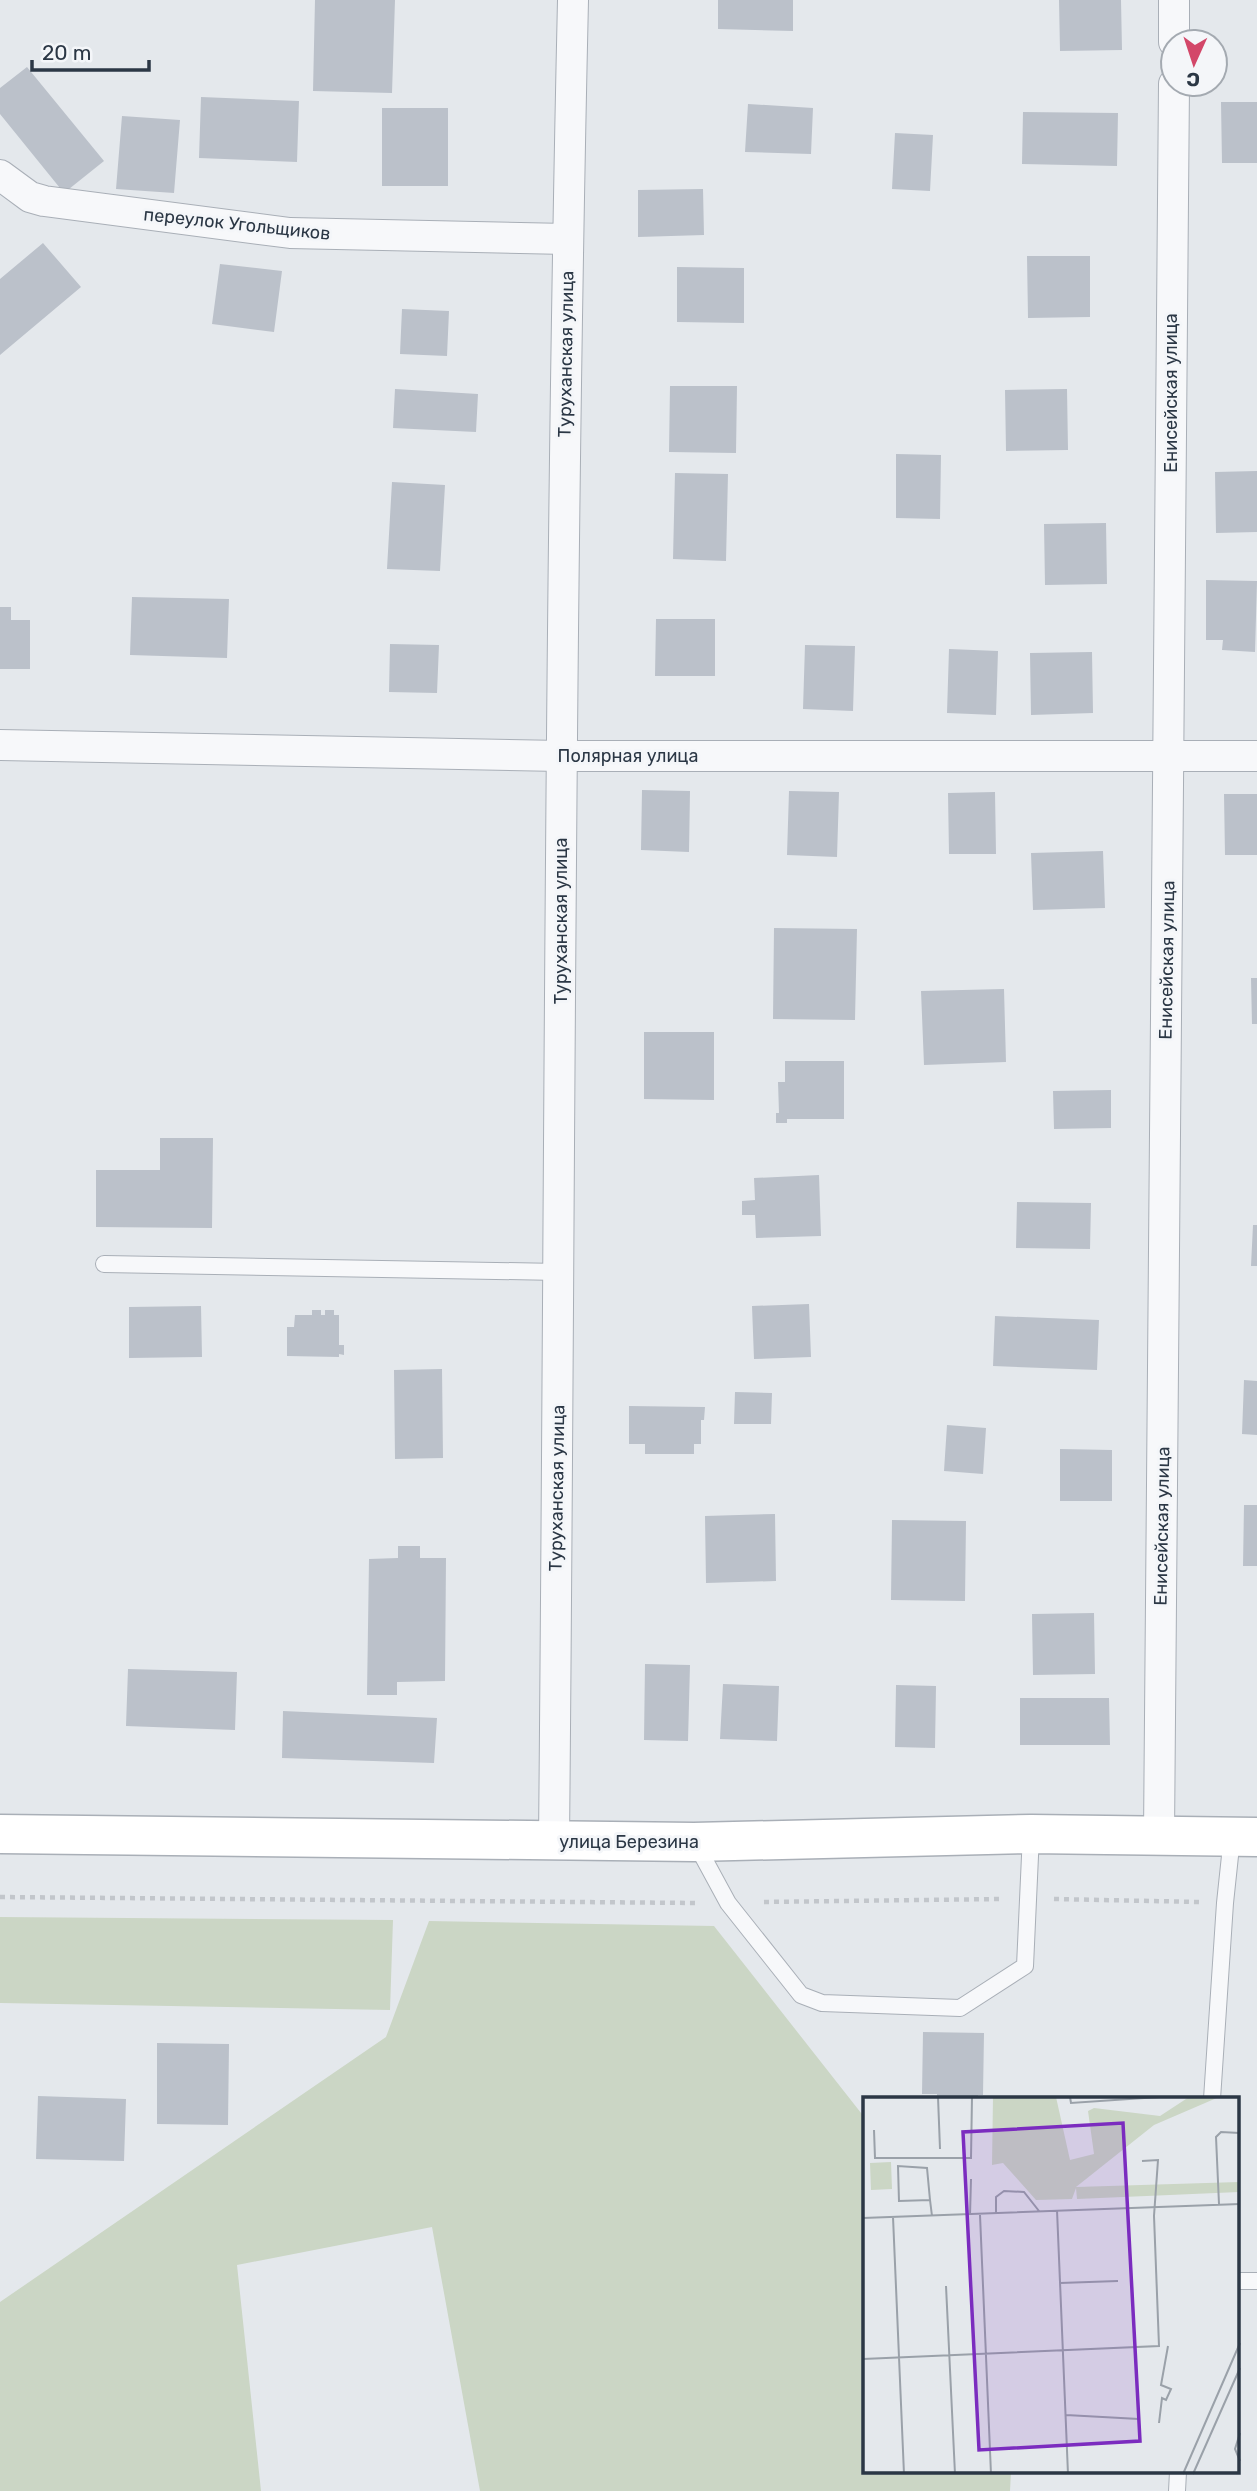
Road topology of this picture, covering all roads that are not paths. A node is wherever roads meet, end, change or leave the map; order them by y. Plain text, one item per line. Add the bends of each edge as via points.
1 (573, 0) edge
2 (1174, 0) edge
3 (1174, 28) edge
4 (1174, 98) edge
5 (0, 175) edge
6 (568, 239) junction
7 (0, 745) edge
8 (1168, 755) junction
9 (561, 756) junction
10 (1257, 756) edge
11 (104, 1264) dead end
12 (559, 1272) junction
13 (0, 1834) edge
14 (1031, 1834) junction
15 (1159, 1835) junction
16 (1245, 1837) edge
17 (554, 1841) junction
18 (694, 1842) junction
19 (1212, 2097) edge

1 - 6 street, Туруханская улица
2 - 3 street
4 - 8 street, Енисейская улица
5 - 6 street, переулок Угольщиков via 30,197 44,201 254,230
6 - 9 street, Туруханская улица
7 - 9 street, Полярная улица
8 - 9 street, Полярная улица
8 - 10 street, Полярная улица
8 - 15 street, Енисейская улица
9 - 12 street, Туруханская улица
11 - 12 lane
12 - 17 street, Туруханская улица
13 - 17 street, улица Березина
14 - 15 street, улица Березина
14 - 18 street, улица Березина
14 - 18 lane via 1024,1966 960,2008 822,2003 801,1995 728,1903
15 - 16 street, улица Березина
16 - 19 lane via 1225,1903
17 - 18 street, улица Березина

